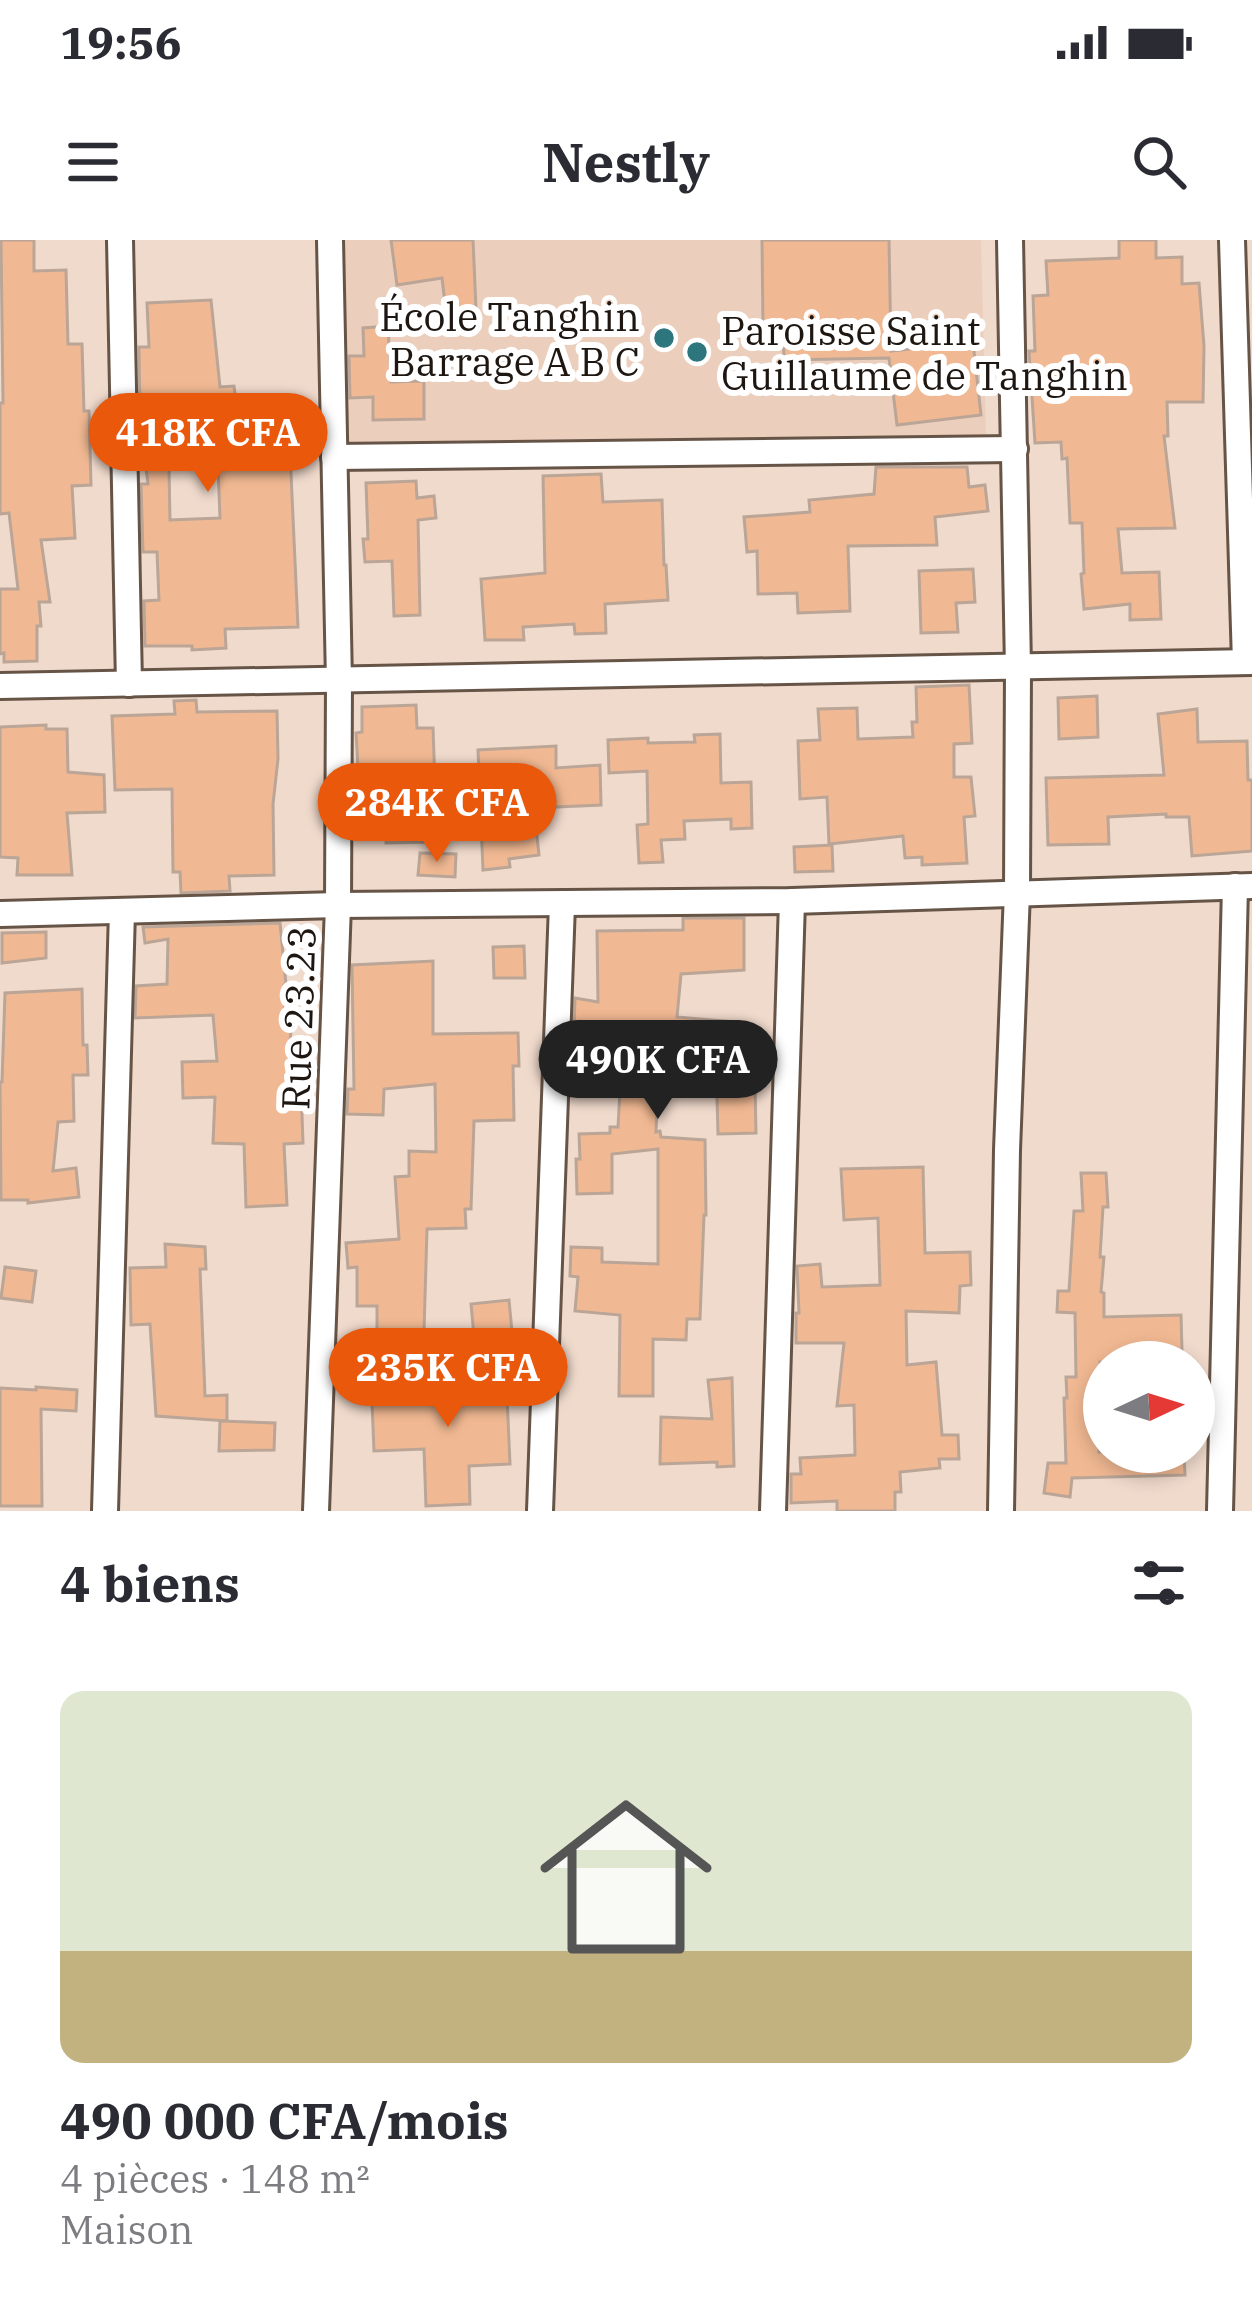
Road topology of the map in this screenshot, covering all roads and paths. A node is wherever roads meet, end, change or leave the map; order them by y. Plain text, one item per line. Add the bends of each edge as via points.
1 (120, 240) edge
2 (330, 240) edge
3 (1010, 240) edge
4 (1232, 240) edge
5 (1015, 448) junction
6 (334, 457) junction
7 (1249, 662) edge
8 (1018, 668) junction
9 (339, 681) junction
10 (129, 684) junction
11 (0, 686) edge
12 (1243, 886) edge
13 (1017, 892) junction
14 (792, 901) junction
15 (562, 904) junction
16 (338, 905) junction
17 (122, 911) junction
18 (0, 914) edge
19 (105, 1511) edge
20 (316, 1511) edge
21 (540, 1511) edge
22 (772, 1511) edge
23 (1000, 1511) edge
24 (1220, 1511) edge

1 - 10 street
2 - 6 street, Rue 23.23
3 - 5 street
4 - 7 street
5 - 6 street
5 - 8 street
6 - 9 street, Rue 23.23
7 - 8 street
8 - 9 street
8 - 13 street
9 - 10 street
9 - 16 street, Rue 23.23
10 - 11 street
12 - 13 street
12 - 24 street
13 - 14 street
13 - 23 street
14 - 15 street
14 - 22 street
15 - 16 street
15 - 21 street
16 - 17 street
16 - 20 street, Rue 23.23
17 - 18 street
17 - 19 street

